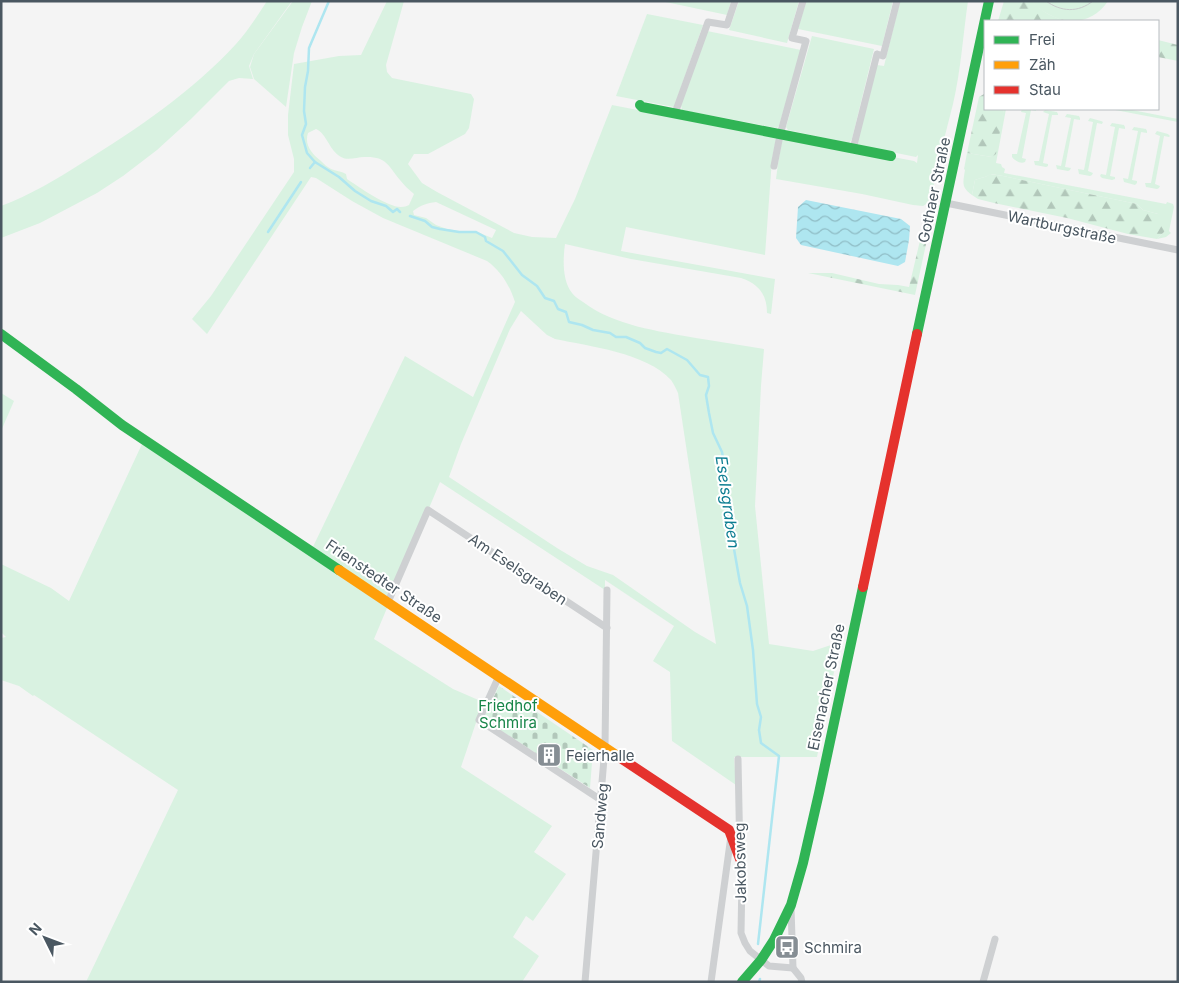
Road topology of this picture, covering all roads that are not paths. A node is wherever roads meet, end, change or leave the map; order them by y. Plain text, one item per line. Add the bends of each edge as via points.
1 (735, 1) edge
2 (803, 1) edge
3 (897, 1) edge
4 (989, 1) edge
5 (985, 20) edge
6 (984, 24) edge
7 (640, 106) dead end
8 (675, 113) junction
9 (780, 135) junction
10 (853, 149) junction
11 (891, 156) dead end
12 (774, 166) dead end
13 (946, 203) junction
14 (1178, 250) edge
15 (1, 334) edge
16 (906, 384) joint
17 (607, 590) dead end
18 (388, 602) junction
19 (607, 628) junction
20 (499, 676) junction
21 (605, 747) junction
22 (738, 759) dead end
23 (601, 800) junction
24 (731, 833) junction
25 (740, 859) junction
26 (791, 905) junction
27 (995, 940) dead end
28 (761, 960) junction
29 (793, 968) junction
30 (747, 980) edge
31 (585, 982) edge
32 (711, 982) edge
33 (802, 982) edge
34 (983, 982) edge

1 - 8 street via 727,25 708,22
2 - 9 street via 792,38 806,41
3 - 10 street via 883,56 877,54
4 - 5 street, Gothaer Straße
6 - 13 street, Gothaer Straße
7 - 8 street
8 - 9 street
9 - 10 street
9 - 12 street
10 - 11 street
13 - 14 street, Wartburgstraße
13 - 16 street, Gothaer Straße
15 - 18 street, Frienstedter Straße via 122,425
16 - 26 street, Eisenacher Straße via 819,793
17 - 19 street, Sandweg
18 - 19 street, Am Eselsgraben via 428,510
18 - 20 street, Frienstedter Straße
19 - 21 street, Sandweg
20 - 21 street, Frienstedter Straße
20 - 23 street via 479,720
21 - 23 street, Sandweg
21 - 24 street, Frienstedter Straße
22 - 25 street, Jakobsweg
23 - 31 street, Sandweg
24 - 25 street
24 - 32 street
25 - 28 street, Jakobsweg via 742,933 750,951
26 - 28 street, Eisenacher Straße
26 - 29 street
27 - 34 street
28 - 29 street via 769,966
28 - 30 street, Eisenacher Straße
29 - 33 street

